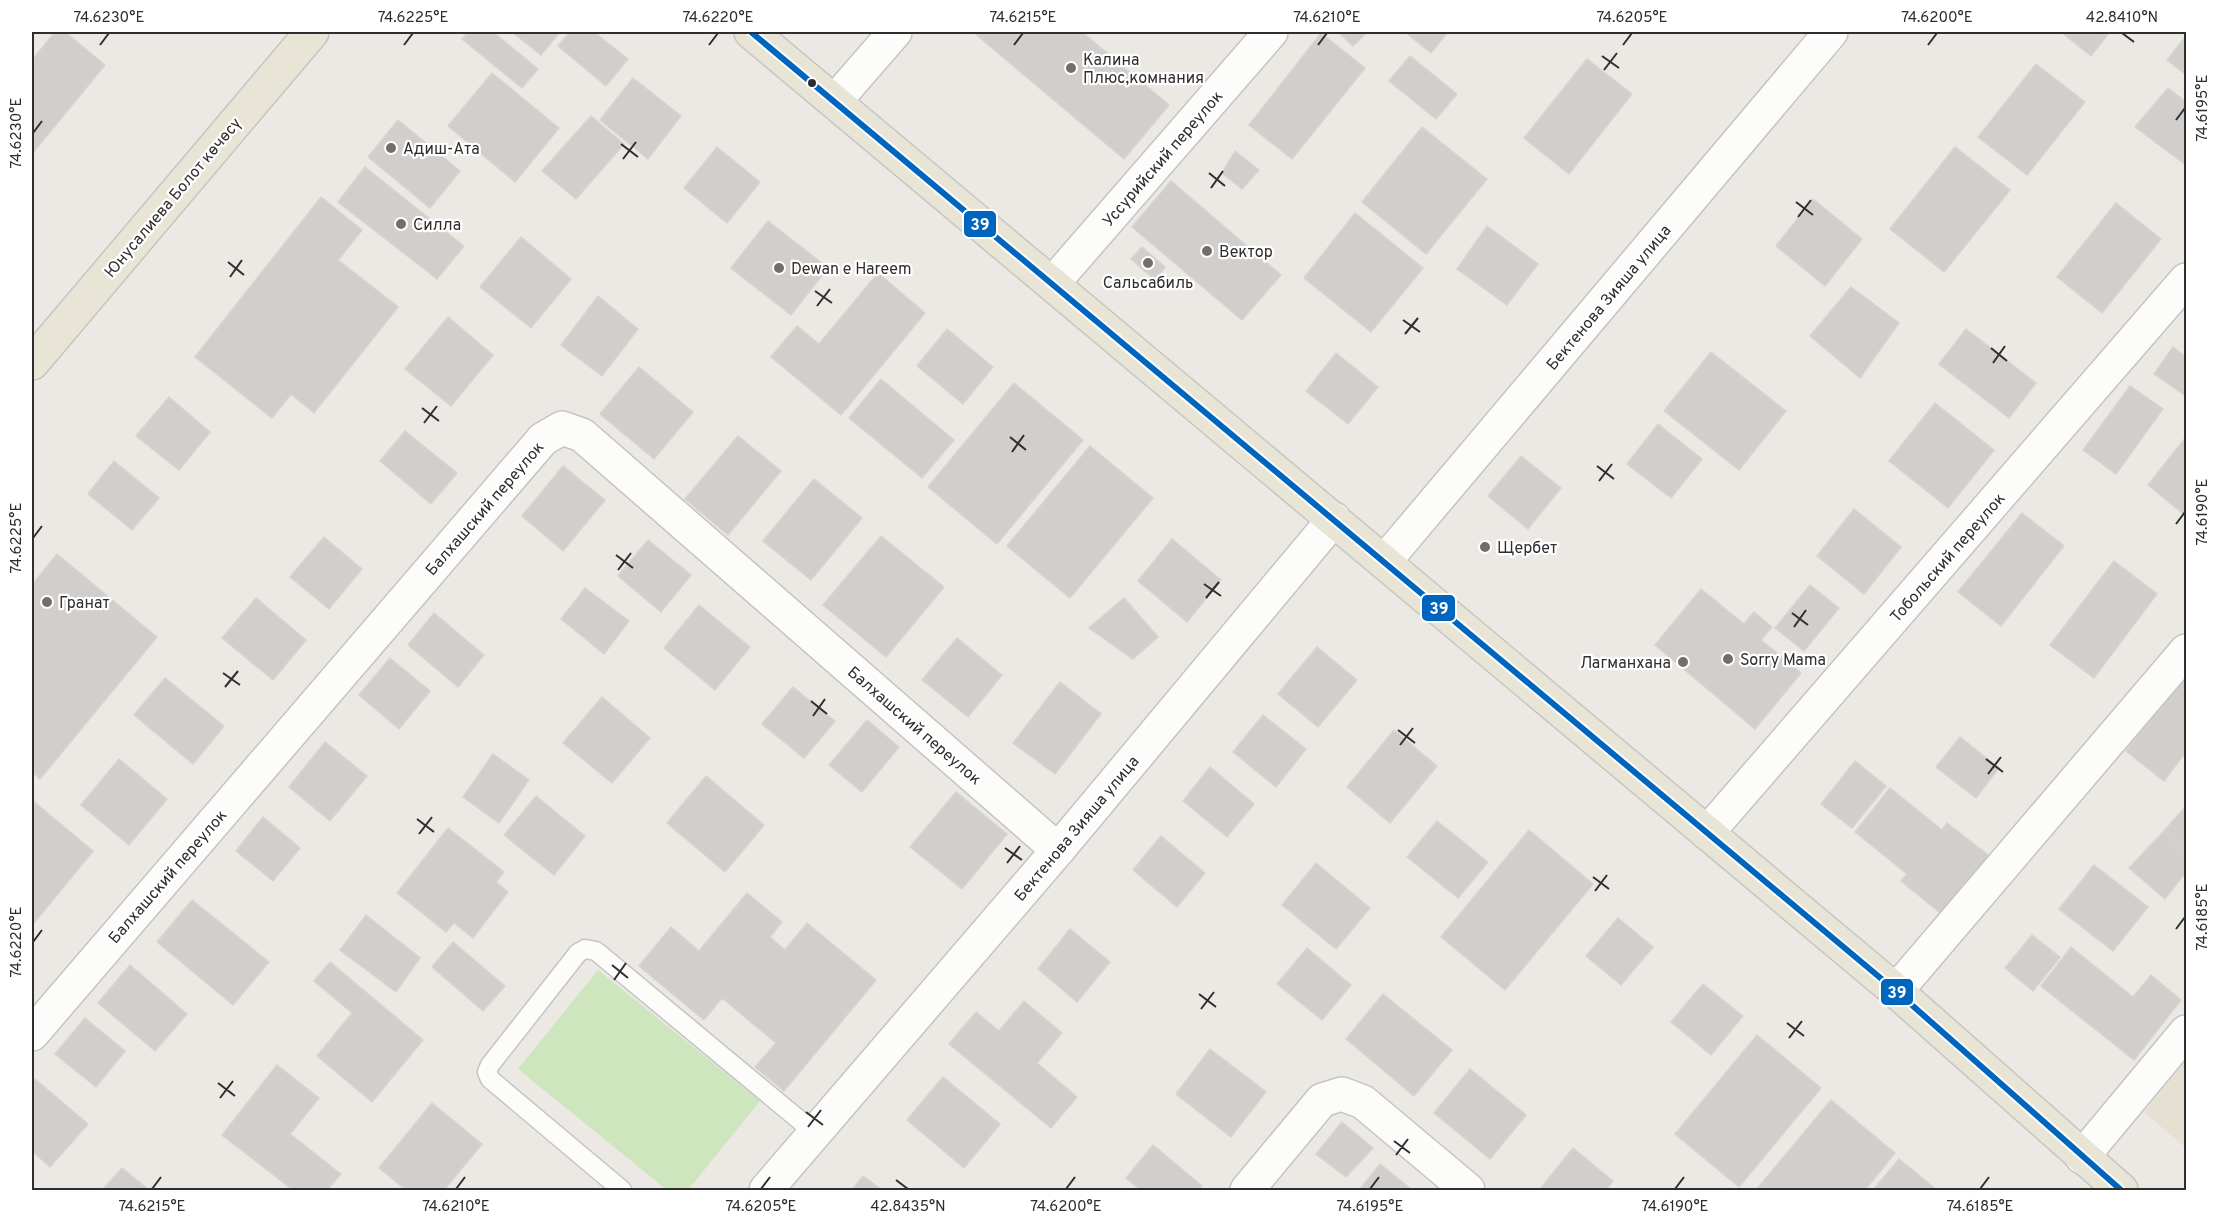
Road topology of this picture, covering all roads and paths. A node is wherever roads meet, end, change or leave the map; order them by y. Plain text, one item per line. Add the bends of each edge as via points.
1 (312, 32) edge
2 (751, 32) edge
3 (895, 32) edge
4 (1271, 32) edge
5 (1831, 32) edge
6 (835, 101) junction
7 (2187, 280) edge
8 (1053, 284) junction
9 (32, 363) edge
10 (1334, 519) junction
11 (1384, 562) junction
12 (2187, 651) edge
13 (1707, 833) junction
14 (1058, 850) junction
15 (1896, 991) junction
16 (2187, 1032) edge
17 (32, 1034) edge
18 (815, 1133) junction
19 (2082, 1156) junction
20 (622, 1191) edge
21 (766, 1191) edge
22 (1247, 1191) edge
23 (1468, 1191) edge
24 (2121, 1191) edge

1 - 9 main road, Юнусалиева Болот көчөсү
2 - 6 main road
3 - 6 street
4 - 8 street, Уссурийский переулок
5 - 11 street, Бектенова Зияша улица
6 - 8 main road
7 - 13 street, Тобольский переулок
8 - 10 main road
10 - 11 main road
10 - 14 street, Бектенова Зияша улица
11 - 13 main road
12 - 15 street
13 - 15 main road
14 - 17 street, Балхашский переулок via 582,435 562,428 543,439
14 - 18 street, Бектенова Зияша улица
15 - 19 main road
16 - 19 street
18 - 20 lane via 596,951 585,949 487,1072
18 - 21 street, Бектенова Зияша улица
19 - 24 main road
22 - 23 street via 1322,1100 1342,1094 1363,1102

